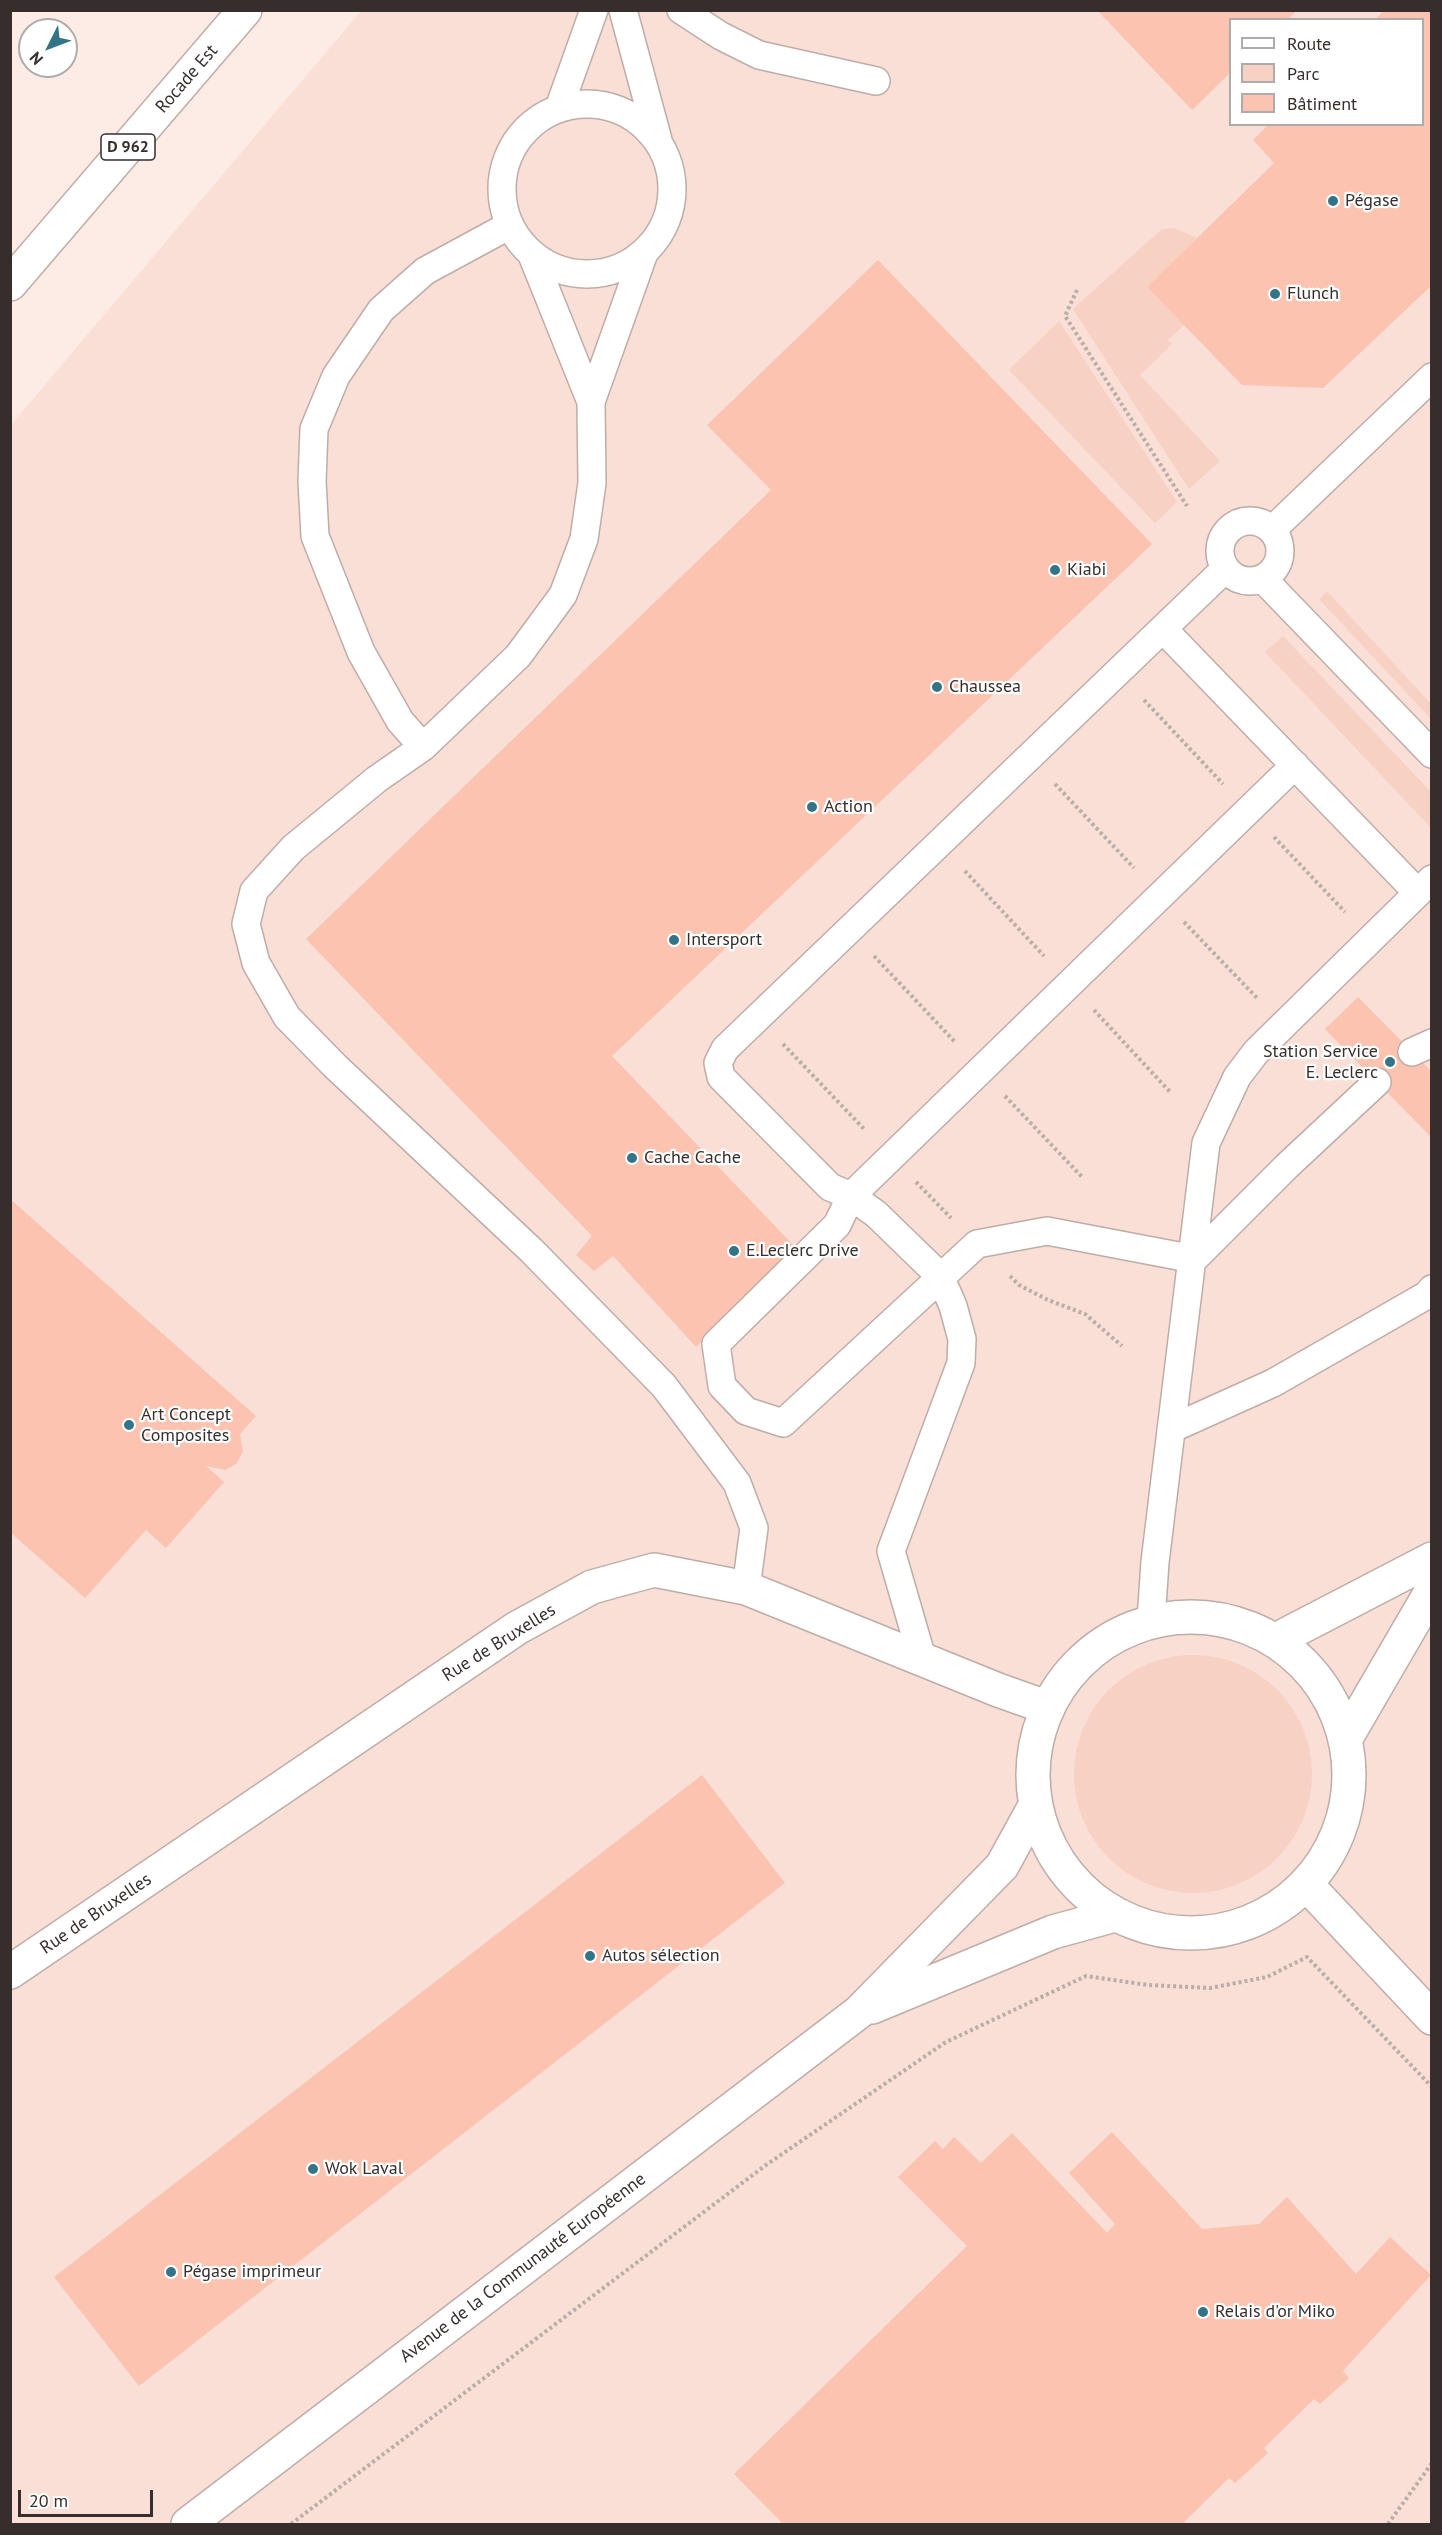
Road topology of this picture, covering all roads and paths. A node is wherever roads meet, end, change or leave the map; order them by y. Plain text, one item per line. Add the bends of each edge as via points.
1 (245, 10) edge
2 (594, 10) edge
3 (623, 10) edge
4 (681, 10) edge
5 (876, 81) dead end
6 (559, 108) junction
7 (658, 141) junction
8 (510, 225) junction
9 (644, 253) junction
10 (532, 255) junction
11 (10, 284) edge
12 (1077, 291) dead end
13 (1431, 377) edge
14 (591, 402) junction
15 (1187, 506) dead end
16 (1272, 530) junction
17 (1225, 569) junction
18 (1263, 579) junction
19 (1163, 629) junction
20 (423, 747) junction
21 (1431, 754) edge
22 (1295, 765) junction
23 (1425, 886) edge
24 (757, 1018) junction
25 (1377, 1082) dead end
26 (892, 1157) junction
27 (851, 1196) junction
28 (977, 1244) junction
29 (1194, 1259) junction
30 (940, 1276) junction
31 (1431, 1289) edge
32 (1122, 1346) dead end
33 (1171, 1429) junction
34 (1431, 1559) edge
35 (746, 1588) junction
36 (1431, 1590) edge
37 (1151, 1620) junction
38 (1276, 1640) junction
39 (922, 1658) junction
40 (1046, 1707) junction
41 (1346, 1738) junction
42 (1035, 1806) junction
43 (1307, 1885) junction
44 (1115, 1915) junction
45 (10, 1972) edge
46 (859, 2012) junction
47 (1431, 2018) edge
48 (1431, 2087) edge
49 (1431, 2463) edge
50 (188, 2524) edge
51 (291, 2524) edge
52 (1388, 2524) edge

1 - 11 street, Rocade Est / D 962
2 - 6 lane
3 - 7 lane
4 - 5 lane via 759,56
6 - 7 lane via 603,104 643,124
6 - 8 lane via 537,119 521,135 509,156 502,179
7 - 9 lane via 670,170 673,200 663,229
8 - 10 lane
8 - 20 lane via 425,271 381,310 336,376 314,429 315,536 361,652 400,721
9 - 10 lane via 624,267 593,274 553,267
9 - 14 lane
10 - 14 lane
12 - 15 path via 1065,316
13 - 16 lane
14 - 20 lane via 591,494 584,539 563,595 518,656
16 - 17 lane via 1244,521 1227,531 1219,550
16 - 18 lane via 1280,547 1280,558
17 - 18 lane via 1242,580
17 - 19 lane
18 - 21 lane
19 - 22 lane
19 - 24 lane
20 - 35 lane via 293,848 254,891 246,924 256,963 287,1017 334,1066 532,1251 664,1386 737,1483 754,1528
22 - 23 lane
22 - 26 lane
23 - 29 lane via 1256,1052 1237,1077 1206,1143
24 - 26 path
24 - 27 lane via 724,1049 718,1062 721,1077 830,1187
25 - 29 lane
26 - 27 lane
26 - 28 path
27 - 30 lane via 876,1214
27 - 30 lane via 837,1225 716,1344 722,1386 746,1411 783,1423
28 - 29 lane via 1047,1231
28 - 30 lane
28 - 32 path via 1020,1286 1085,1314
29 - 33 lane
30 - 39 lane via 962,1339 961,1363 891,1551
31 - 33 lane via 1427,1296 1273,1383
33 - 37 lane
34 - 38 street
35 - 39 street, Rue de Bruxelles
35 - 45 street, Rue de Bruxelles via 654,1570 592,1587 517,1628
36 - 41 street
37 - 38 street via 1194,1615 1237,1622
37 - 40 street via 1108,1638 1072,1668
38 - 41 street via 1308,1666 1332,1700
39 - 40 street, Rue de Bruxelles
40 - 42 street via 1033,1755
41 - 43 street via 1351,1777 1345,1817 1330,1853
42 - 44 street via 1045,1838 1063,1869 1086,1894
42 - 46 street, Avenue de la Communauté Européenne via 1002,1866
43 - 44 street via 1265,1917 1216,1933 1164,1932
43 - 47 street
44 - 46 street, Avenue de la Communauté Européenne via 1053,1932
46 - 50 street, Avenue de la Communauté Européenne
48 - 51 path via 1307,1957 1267,1977 1210,1988 1086,1976 946,2042 766,2165
49 - 52 path

